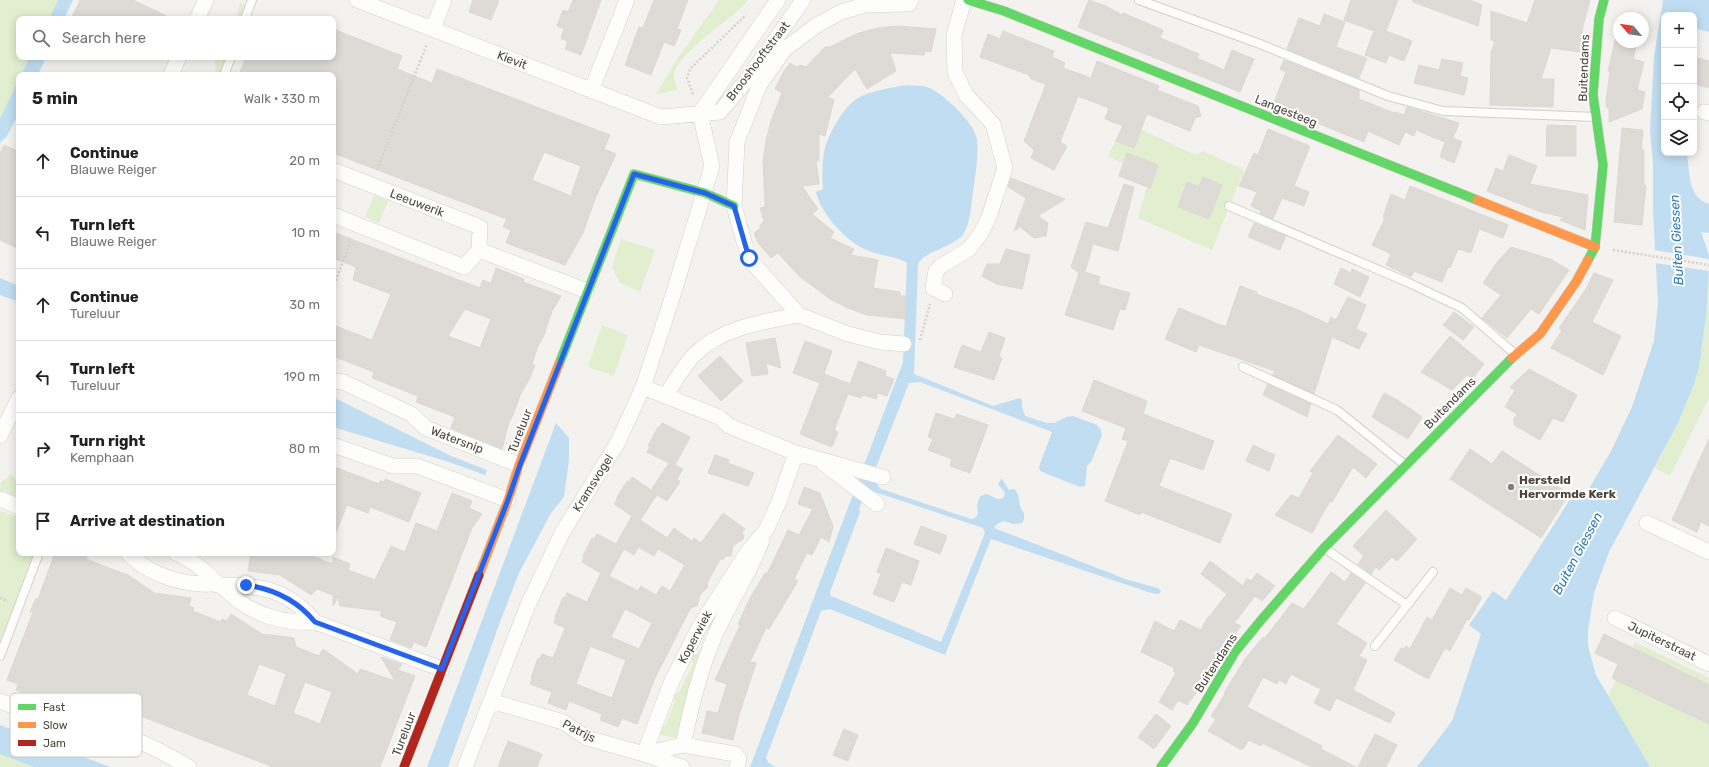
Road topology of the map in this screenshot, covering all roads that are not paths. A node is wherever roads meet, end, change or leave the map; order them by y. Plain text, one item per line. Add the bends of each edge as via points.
1 (206, 0) edge
2 (252, 0) edge
3 (358, 0) edge
4 (444, 0) edge
5 (627, 0) edge
6 (778, 0) edge
7 (803, 0) edge
8 (911, 0) edge
9 (964, 0) edge
10 (968, 0) edge
11 (1139, 0) edge
12 (1604, 0) edge
13 (1006, 6) edge
14 (198, 16) edge
15 (246, 16) edge
16 (433, 29) junction
17 (178, 60) edge
18 (230, 60) edge
19 (172, 72) edge
20 (225, 72) edge
21 (591, 91) junction
22 (700, 113) junction
23 (1596, 117) junction
24 (336, 171) edge
25 (705, 193) junction
26 (734, 206) junction
27 (1229, 206) dead end
28 (336, 216) edge
29 (1595, 248) junction
30 (479, 250) junction
31 (939, 291) road end
32 (587, 292) junction
33 (799, 316) junction
34 (911, 344) road end
35 (1516, 354) junction
36 (1243, 367) dead end
37 (336, 381) edge
38 (643, 387) junction
39 (666, 396) junction
40 (16, 404) edge
41 (0, 436) edge
42 (336, 446) edge
43 (796, 453) junction
44 (817, 459) junction
45 (520, 465) junction
46 (1405, 466) junction
47 (880, 476) dead end
48 (0, 499) edge
49 (508, 500) junction
50 (876, 504) dead end
51 (16, 506) edge
52 (1647, 523) dead end
53 (766, 530) junction
54 (1324, 548) junction
55 (1709, 552) edge
56 (38, 556) edge
57 (132, 556) edge
58 (184, 556) edge
59 (1433, 572) dead end
60 (219, 585) junction
61 (1407, 605) junction
62 (1615, 618) dead end
63 (315, 622) junction
64 (1375, 646) dead end
65 (0, 656) edge
66 (1709, 664) edge
67 (442, 669) junction
68 (0, 701) edge
69 (491, 701) junction
70 (10, 705) edge
71 (142, 744) edge
72 (683, 745) junction
73 (644, 754) junction
74 (188, 767) edge
75 (404, 767) edge
76 (465, 767) edge
77 (682, 767) edge
78 (737, 767) edge
79 (1161, 767) edge

1 - 14 street
2 - 15 lane
3 - 16 street, Kievit
4 - 16 street
5 - 21 street
6 - 22 street, Brooshooftstraat
7 - 22 street, Brooshooftstraat via 746,81 720,112
8 - 26 street via 909,4 865,5 841,12 817,25 785,49 760,84 737,142
9 - 31 street via 954,35 955,72 966,95 993,124 1005,168 982,232 968,249 936,271
10 - 13 street, Langesteeg
11 - 23 lane via 1260,44 1388,96 1443,111
12 - 23 street, Buitendams via 1599,19 1593,95
13 - 29 street, Langesteeg
16 - 21 street, Kievit
17 - 19 street
18 - 20 lane
21 - 22 street, Kievit via 661,117
22 - 25 street, Kramsvogel via 712,166
23 - 29 street, Buitendams via 1603,165
24 - 30 street, Leeuwerik via 480,228
25 - 26 street
25 - 32 street, Tureluur via 634,174
25 - 38 street, Kramsvogel
26 - 33 street via 749,258
27 - 35 lane via 1408,282 1462,308
28 - 30 street via 464,267
29 - 35 street, Buitendams via 1576,282 1540,334
30 - 32 street
32 - 45 street, Tureluur
33 - 34 street via 848,334 880,342
33 - 39 street via 757,323 715,339 694,355
35 - 46 street, Buitendams
36 - 46 lane via 1337,410
37 - 45 street, Watersnip via 343,382 411,414 426,428
38 - 39 street
38 - 69 street, Kramsvogel via 618,442 562,533 528,605
39 - 43 street via 719,417 729,426
40 - 41 street
42 - 49 street via 393,466 417,466
43 - 44 street
43 - 53 street, Koperwiek
44 - 47 street
44 - 50 street
45 - 49 street, Tureluur
46 - 54 street, Buitendams
48 - 51 street
49 - 67 street, Tureluur
52 - 55 street
53 - 72 street, Koperwiek via 755,560 734,597 702,668
53 - 73 street, Koperwiek via 746,554 698,629 671,683
54 - 61 lane
54 - 79 street, Buitendams via 1235,652 1193,722
56 - 65 lane
57 - 60 street via 145,567 170,579
58 - 60 street
59 - 61 lane
60 - 63 street via 239,602 260,613 302,623
60 - 63 street via 246,585 270,590 291,600 306,611
61 - 64 lane
62 - 66 street, Jupiterstraat
63 - 67 street
67 - 75 street, Tureluur
68 - 70 street
69 - 73 street, Patrijs via 563,722 587,738
69 - 76 street, Kramsvogel
71 - 74 street
72 - 73 street, Patrijs
72 - 78 street, Patrijs via 735,754 739,759
73 - 77 street, Patrijs

